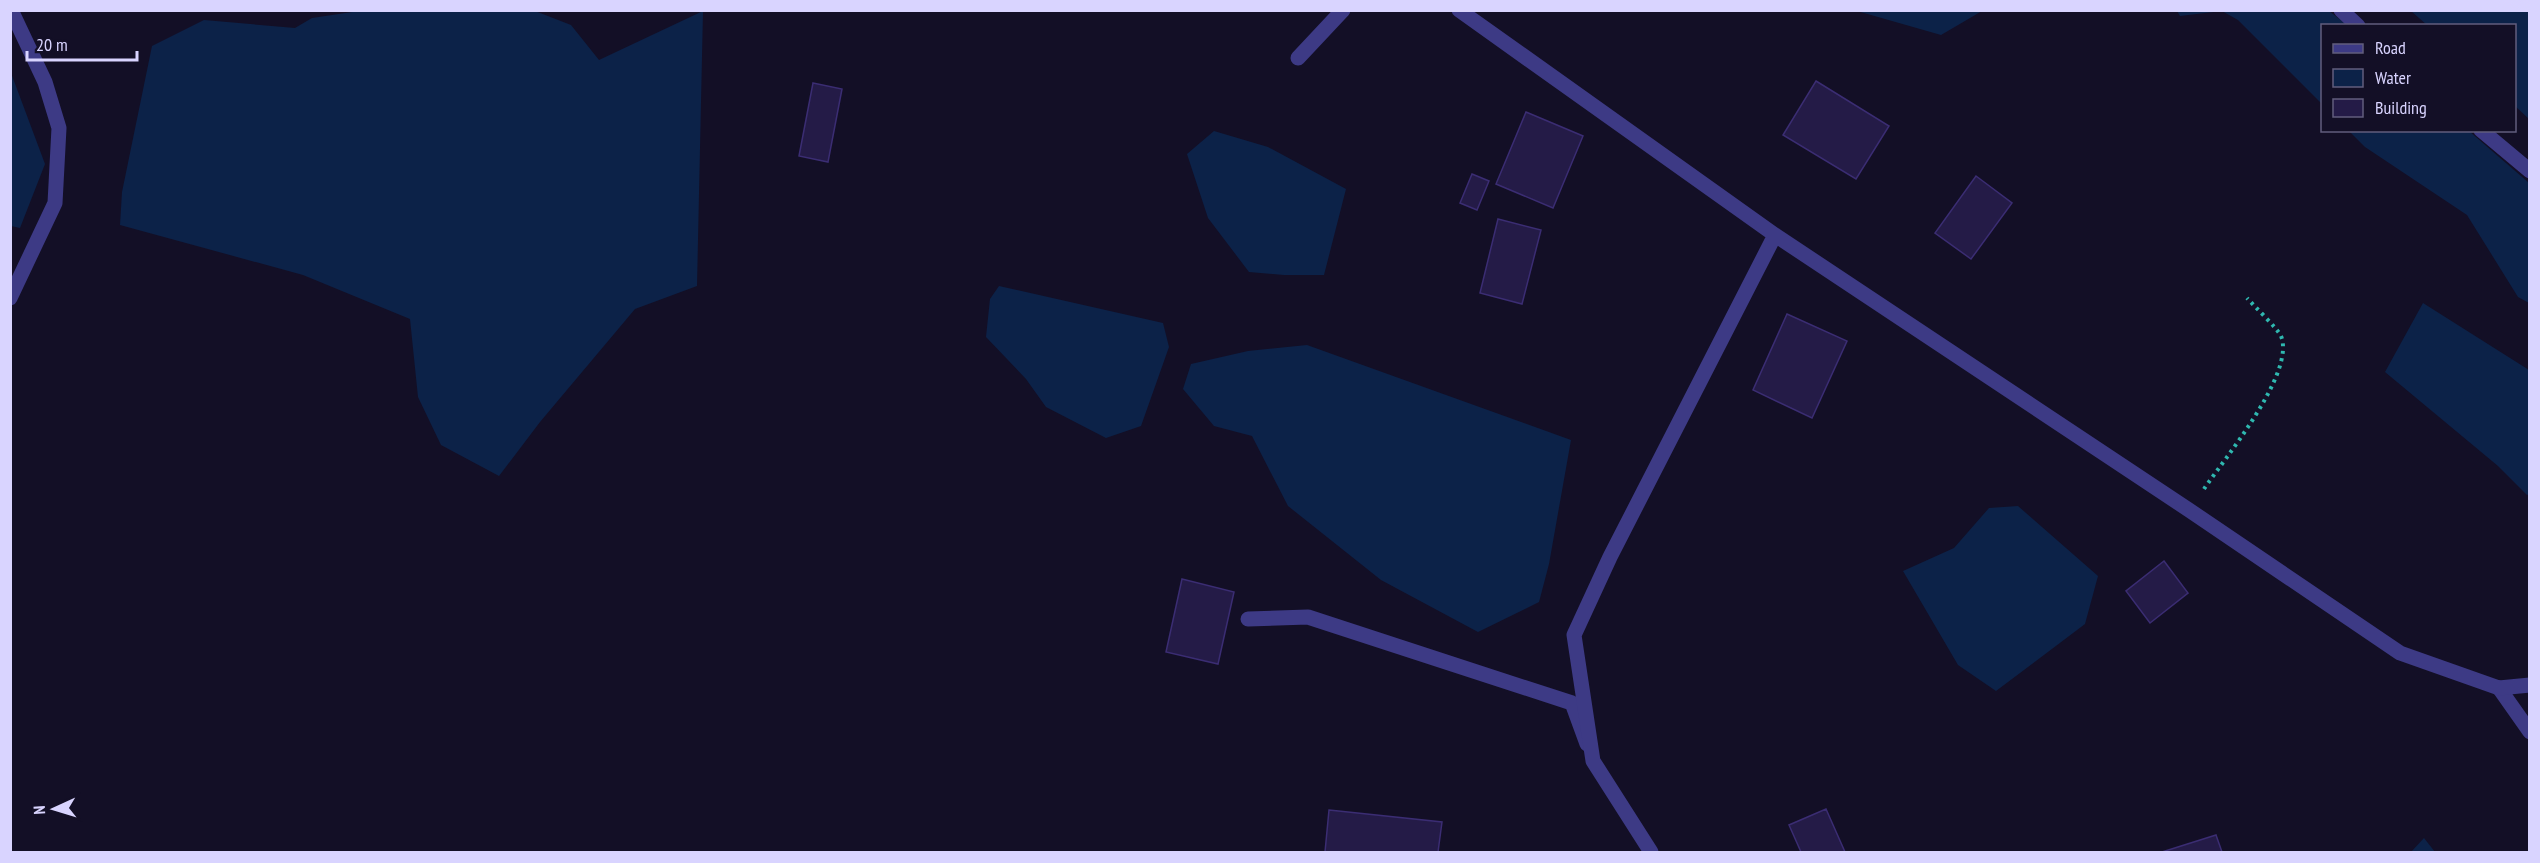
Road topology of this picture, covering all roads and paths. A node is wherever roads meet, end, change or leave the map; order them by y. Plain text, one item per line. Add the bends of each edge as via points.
1 (10, 10) edge
2 (1343, 10) edge
3 (1459, 10) edge
4 (2341, 10) edge
5 (2356, 24) edge
6 (1298, 58) dead end
7 (2483, 132) edge
8 (2529, 171) edge
9 (1775, 235) junction
10 (10, 298) edge
11 (2247, 298) dead end
12 (2189, 510) junction
13 (1248, 619) dead end
14 (2529, 685) edge
15 (2499, 688) junction
16 (2529, 732) edge
17 (1593, 761) junction
18 (1651, 852) edge

1 - 10 street via 45,81 59,128 55,203
2 - 6 street
3 - 9 street
4 - 5 street
7 - 8 street
9 - 12 street
9 - 17 street via 1574,634
11 - 12 path via 2281,336 2282,359 2260,408
12 - 15 street via 2400,653
13 - 17 street via 1308,617 1572,704
14 - 15 street
15 - 16 street
17 - 18 street

